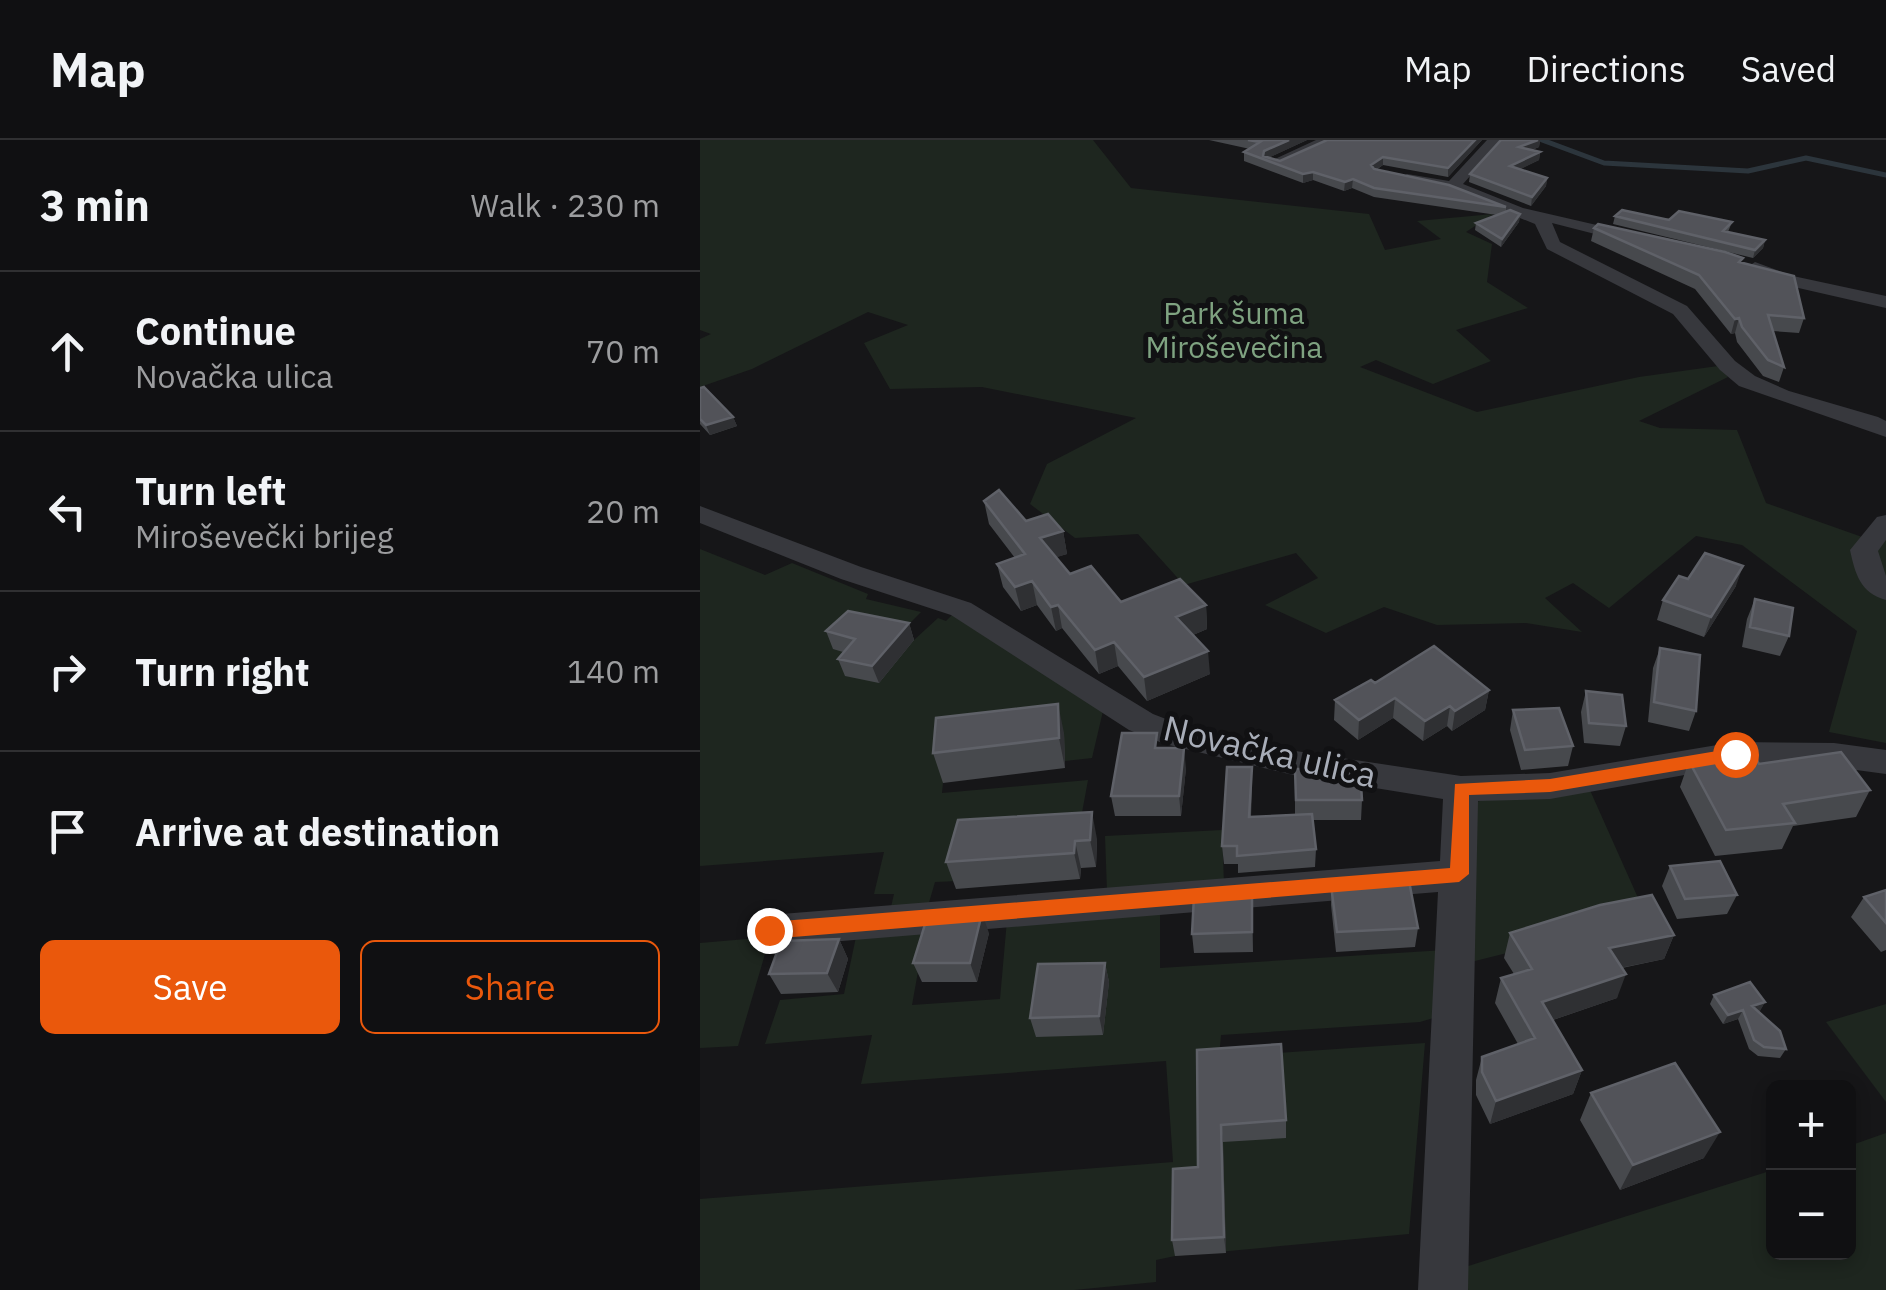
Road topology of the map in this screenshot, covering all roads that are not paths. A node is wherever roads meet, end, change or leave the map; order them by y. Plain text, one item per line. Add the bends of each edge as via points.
1 (1329, 140) edge
2 (1495, 140) edge
3 (1274, 163) edge
4 (1395, 176) edge
5 (1454, 186) junction
6 (1503, 206) junction
7 (1653, 243) edge
8 (1742, 263) edge
9 (1886, 302) edge
10 (1886, 430) edge
11 (700, 514) edge
12 (1886, 523) edge
13 (1886, 591) edge
14 (1886, 762) edge
15 (1461, 789) junction
16 (1459, 874) junction
17 (769, 930) dead end
18 (1443, 1290) edge

1 - 3 street
2 - 5 street
4 - 5 street
5 - 6 street
6 - 7 street
6 - 10 street via 1542,221 1553,245 1680,310 1697,323 1718,362 1745,381
8 - 9 street
11 - 15 street, Novačka ulica via 960,610 1120,711 1178,736 1289,762
12 - 13 street via 1864,550 1870,577
14 - 15 street, Novačka ulica via 1735,754 1550,786
15 - 16 street
16 - 17 street
16 - 18 street

